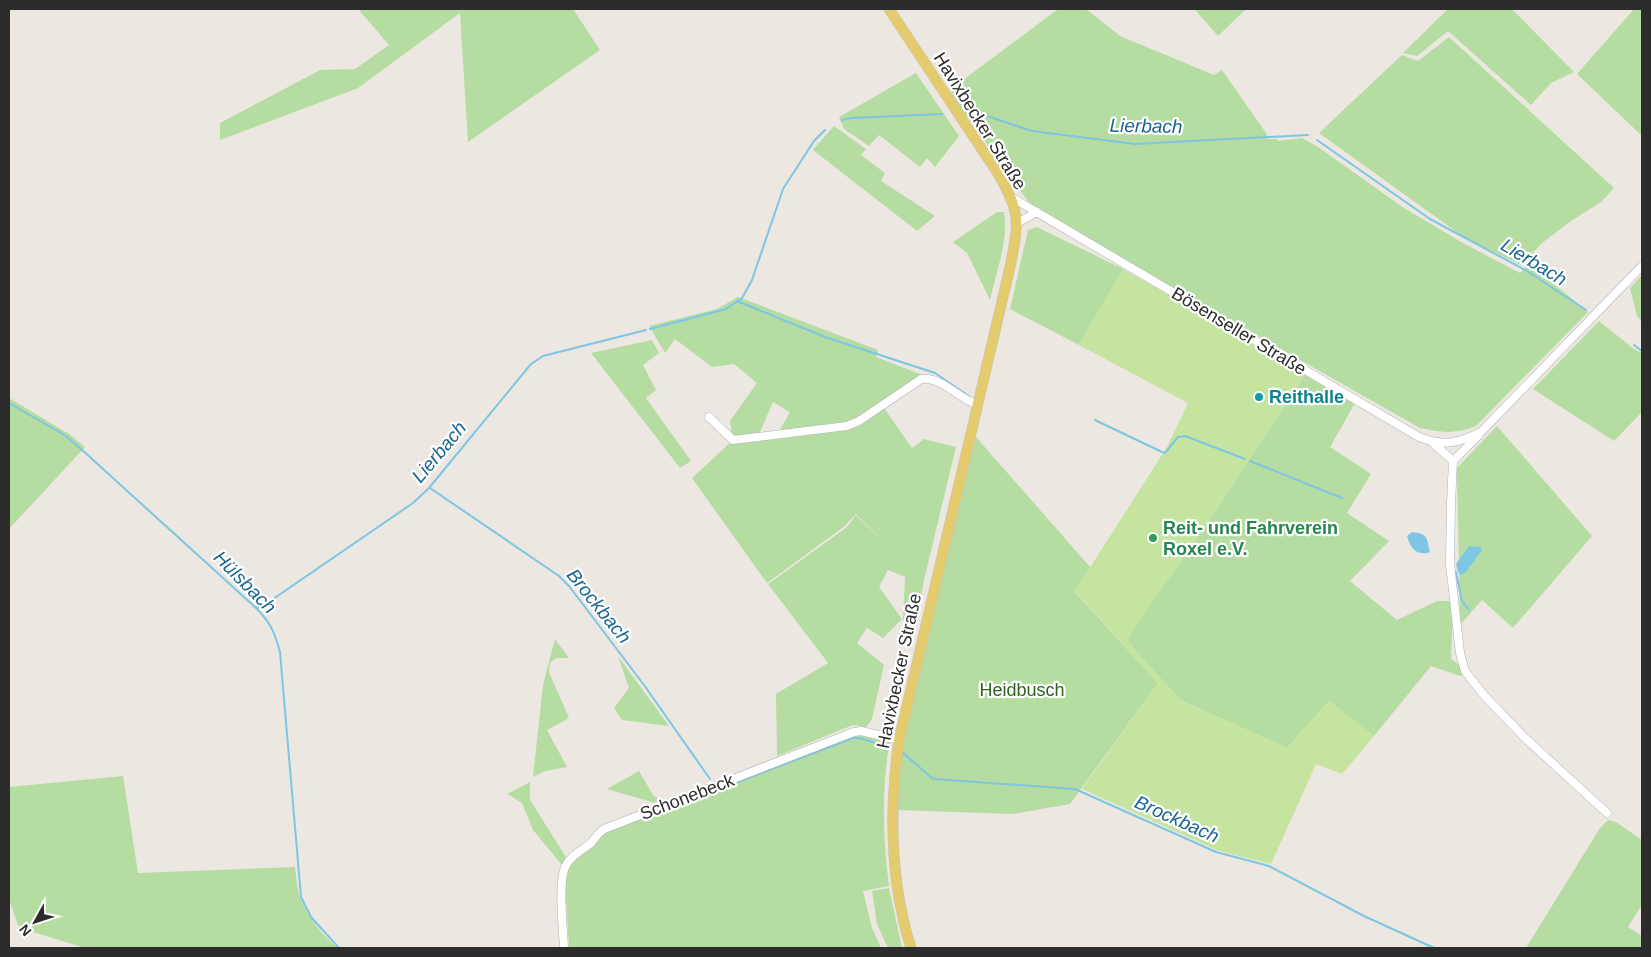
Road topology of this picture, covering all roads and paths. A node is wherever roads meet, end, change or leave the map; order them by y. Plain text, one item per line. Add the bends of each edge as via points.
1 (889, 9) edge
2 (1011, 197) junction
3 (1037, 212) junction
4 (1017, 223) junction
5 (1642, 266) edge
6 (978, 405) junction
7 (709, 417) dead end
8 (1481, 432) junction
9 (1431, 442) junction
10 (1453, 461) junction
11 (899, 740) junction
12 (1607, 812) dead end
13 (564, 948) edge
14 (911, 948) edge

1 - 2 main road, Havixbecker Straße
2 - 3 street, Bösenseller Straße
2 - 4 main road, Havixbecker Straße
3 - 4 street
3 - 9 street, Bösenseller Straße
4 - 6 main road, Havixbecker Straße
5 - 8 street, Bösenseller Straße
6 - 7 street via 930,378 921,379 847,426 733,440
6 - 11 main road, Havixbecker Straße
8 - 9 street, Bösenseller Straße via 1457,442
8 - 10 street
9 - 10 street
10 - 12 street via 1450,564 1465,671 1525,738
11 - 13 street, Schonebeck via 854,732 604,829 566,867 562,889
11 - 14 main road, Havixbecker Straße via 893,795 893,846 902,916

